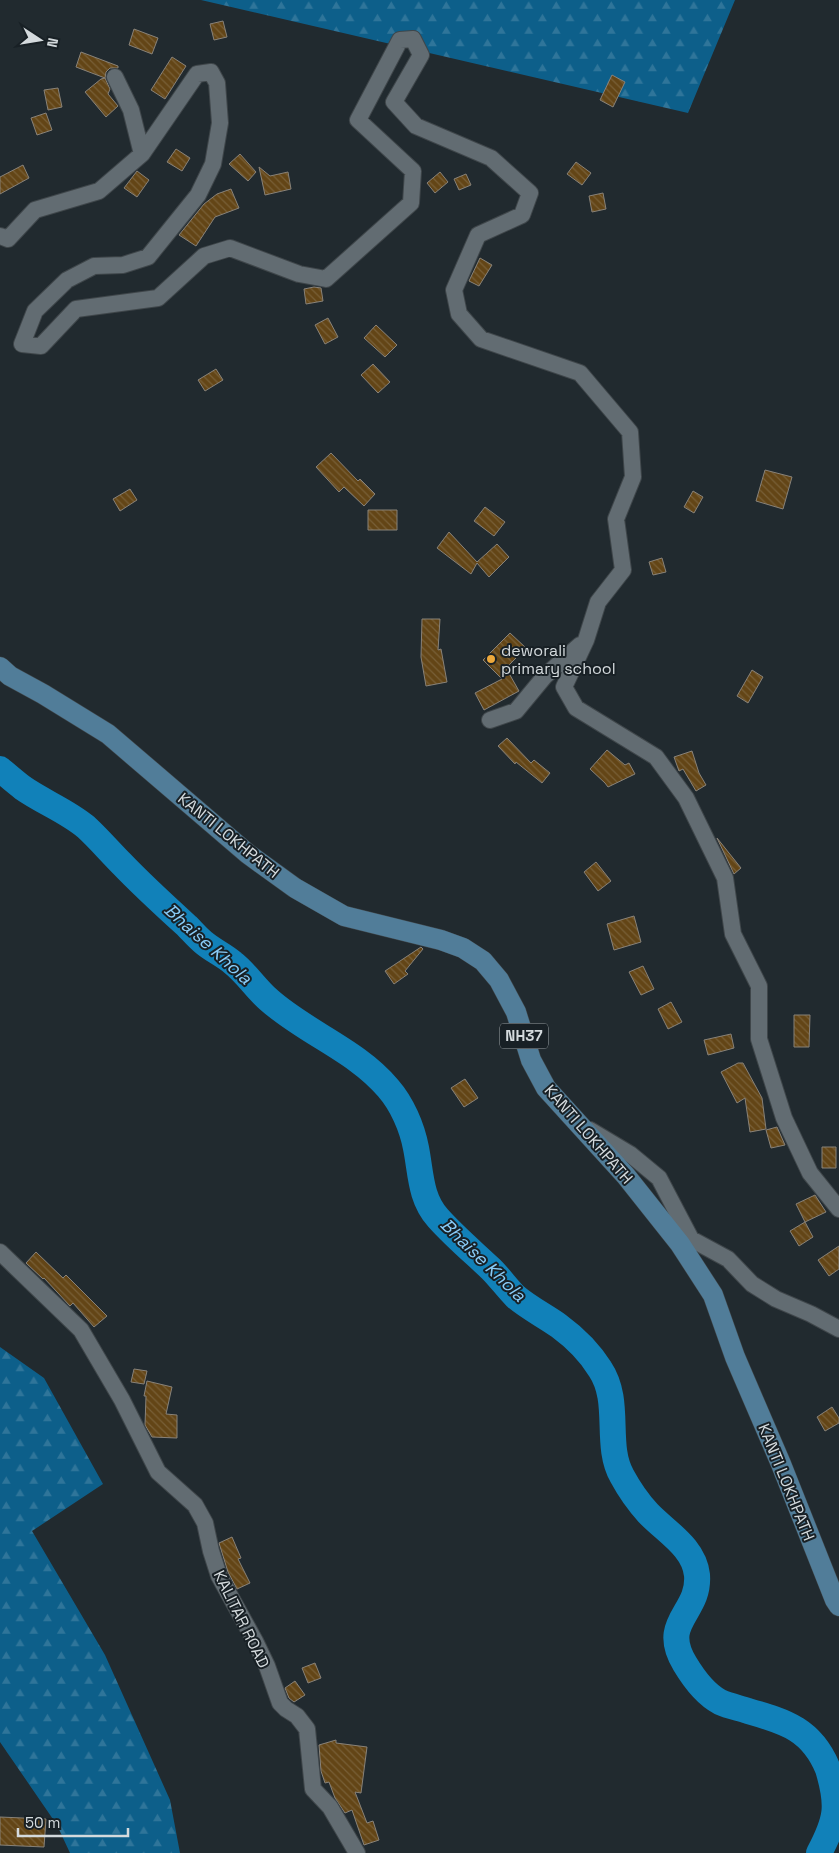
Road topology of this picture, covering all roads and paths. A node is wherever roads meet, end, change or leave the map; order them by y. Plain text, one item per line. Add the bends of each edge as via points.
1 (115, 77) dead end
2 (142, 154) junction
3 (0, 236) edge
4 (586, 640) junction
5 (0, 667) edge
6 (490, 720) dead end
7 (577, 1122) junction
8 (839, 1208) edge
9 (0, 1252) edge
10 (839, 1329) edge
11 (839, 1606) edge
12 (357, 1853) edge

1 - 2 street via 131,110
2 - 3 street via 99,191 35,210 8,239
2 - 4 street via 196,74 211,72 217,83 220,123 213,164 198,195 148,257 123,265 94,266 67,280 35,311 22,344 41,346 76,309 158,298 204,256 230,248 299,274 326,279 412,203 413,171 358,120 400,40 412,38 421,55 394,102 416,126 491,158 530,193 522,215 478,235 454,290 459,314 481,339 580,373 630,432 633,477 616,519 624,570 598,602
4 - 6 street via 545,676 516,711
4 - 8 street via 564,686 576,708 656,757 686,798 725,878 734,934 759,986 759,1039 784,1118 810,1173
5 - 7 main road, KANTI LOKHPATH / NH37 via 108,734 248,854 295,888 344,916 441,940 483,961 499,980 516,1012 531,1060 546,1088
7 - 10 street via 630,1154 658,1178 691,1239 728,1259 752,1284 776,1299
7 - 11 main road, KANTI LOKHPATH / NH37 via 626,1176 680,1244 713,1295 735,1357
9 - 12 street, KALITAR ROAD via 81,1330 122,1400 158,1472 195,1505 205,1522 219,1576 256,1641 280,1703 297,1716 307,1730 313,1789 330,1807

